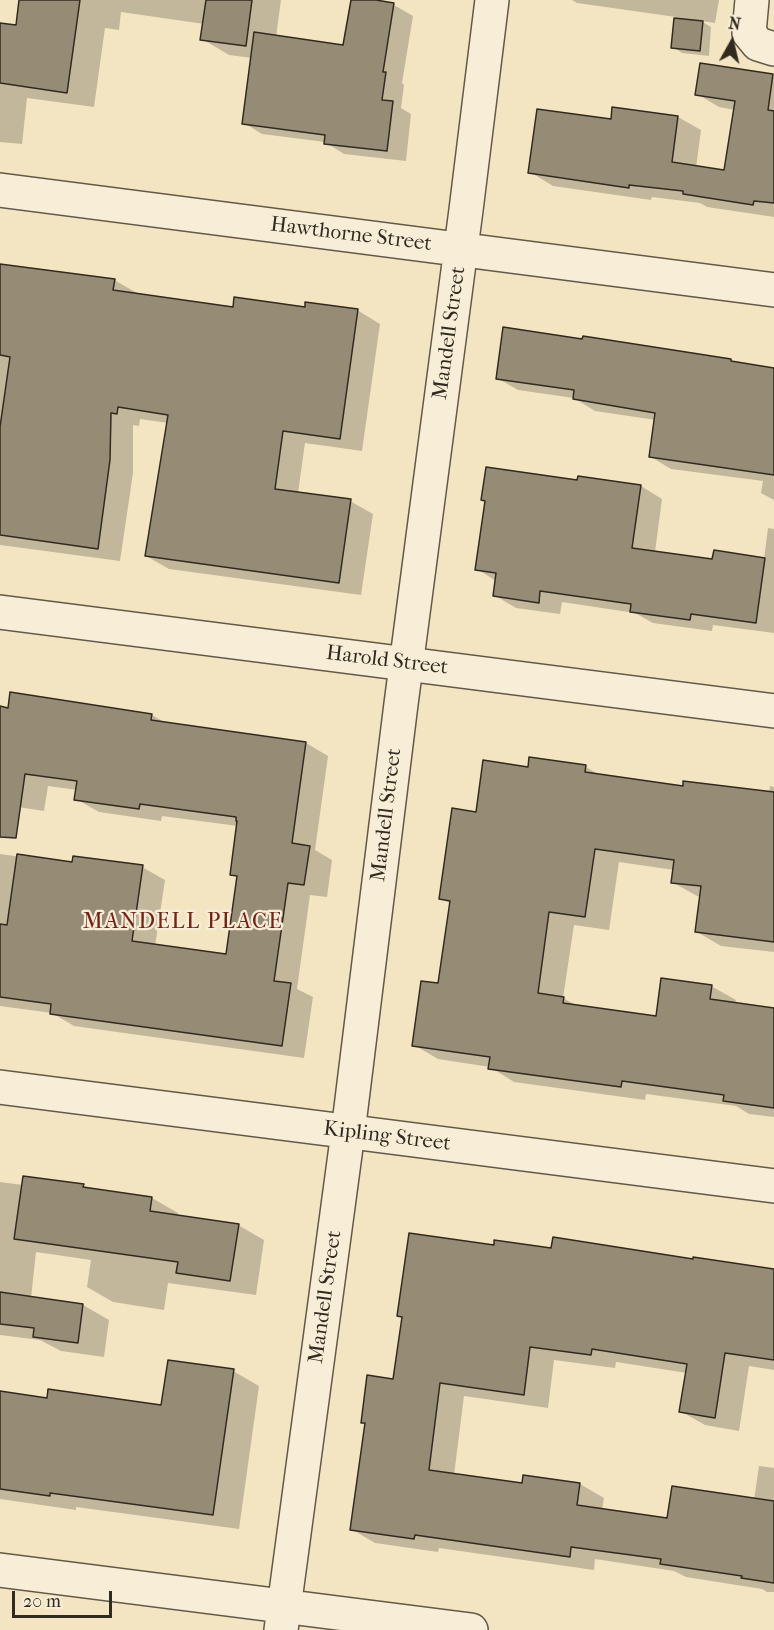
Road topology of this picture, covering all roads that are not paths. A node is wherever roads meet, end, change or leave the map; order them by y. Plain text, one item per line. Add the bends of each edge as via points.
1 (492, 0) edge
2 (752, 0) edge
3 (774, 49) edge
4 (0, 190) edge
5 (461, 250) junction
6 (774, 290) edge
7 (0, 612) edge
8 (406, 663) junction
9 (774, 711) edge
10 (0, 1087) edge
11 (348, 1132) junction
12 (774, 1186) edge
13 (0, 1570) edge
14 (283, 1618) edge
15 (471, 1630) edge

1 - 5 street, Mandell Street
2 - 3 street via 749,33 758,44
4 - 5 street, Hawthorne Street
5 - 6 street, Hawthorne Street
5 - 8 street, Mandell Street
7 - 8 street, Harold Street
8 - 9 street, Harold Street
8 - 11 street, Mandell Street
10 - 11 street, Kipling Street
11 - 12 street, Kipling Street
11 - 14 street, Mandell Street
13 - 14 street
14 - 15 street

